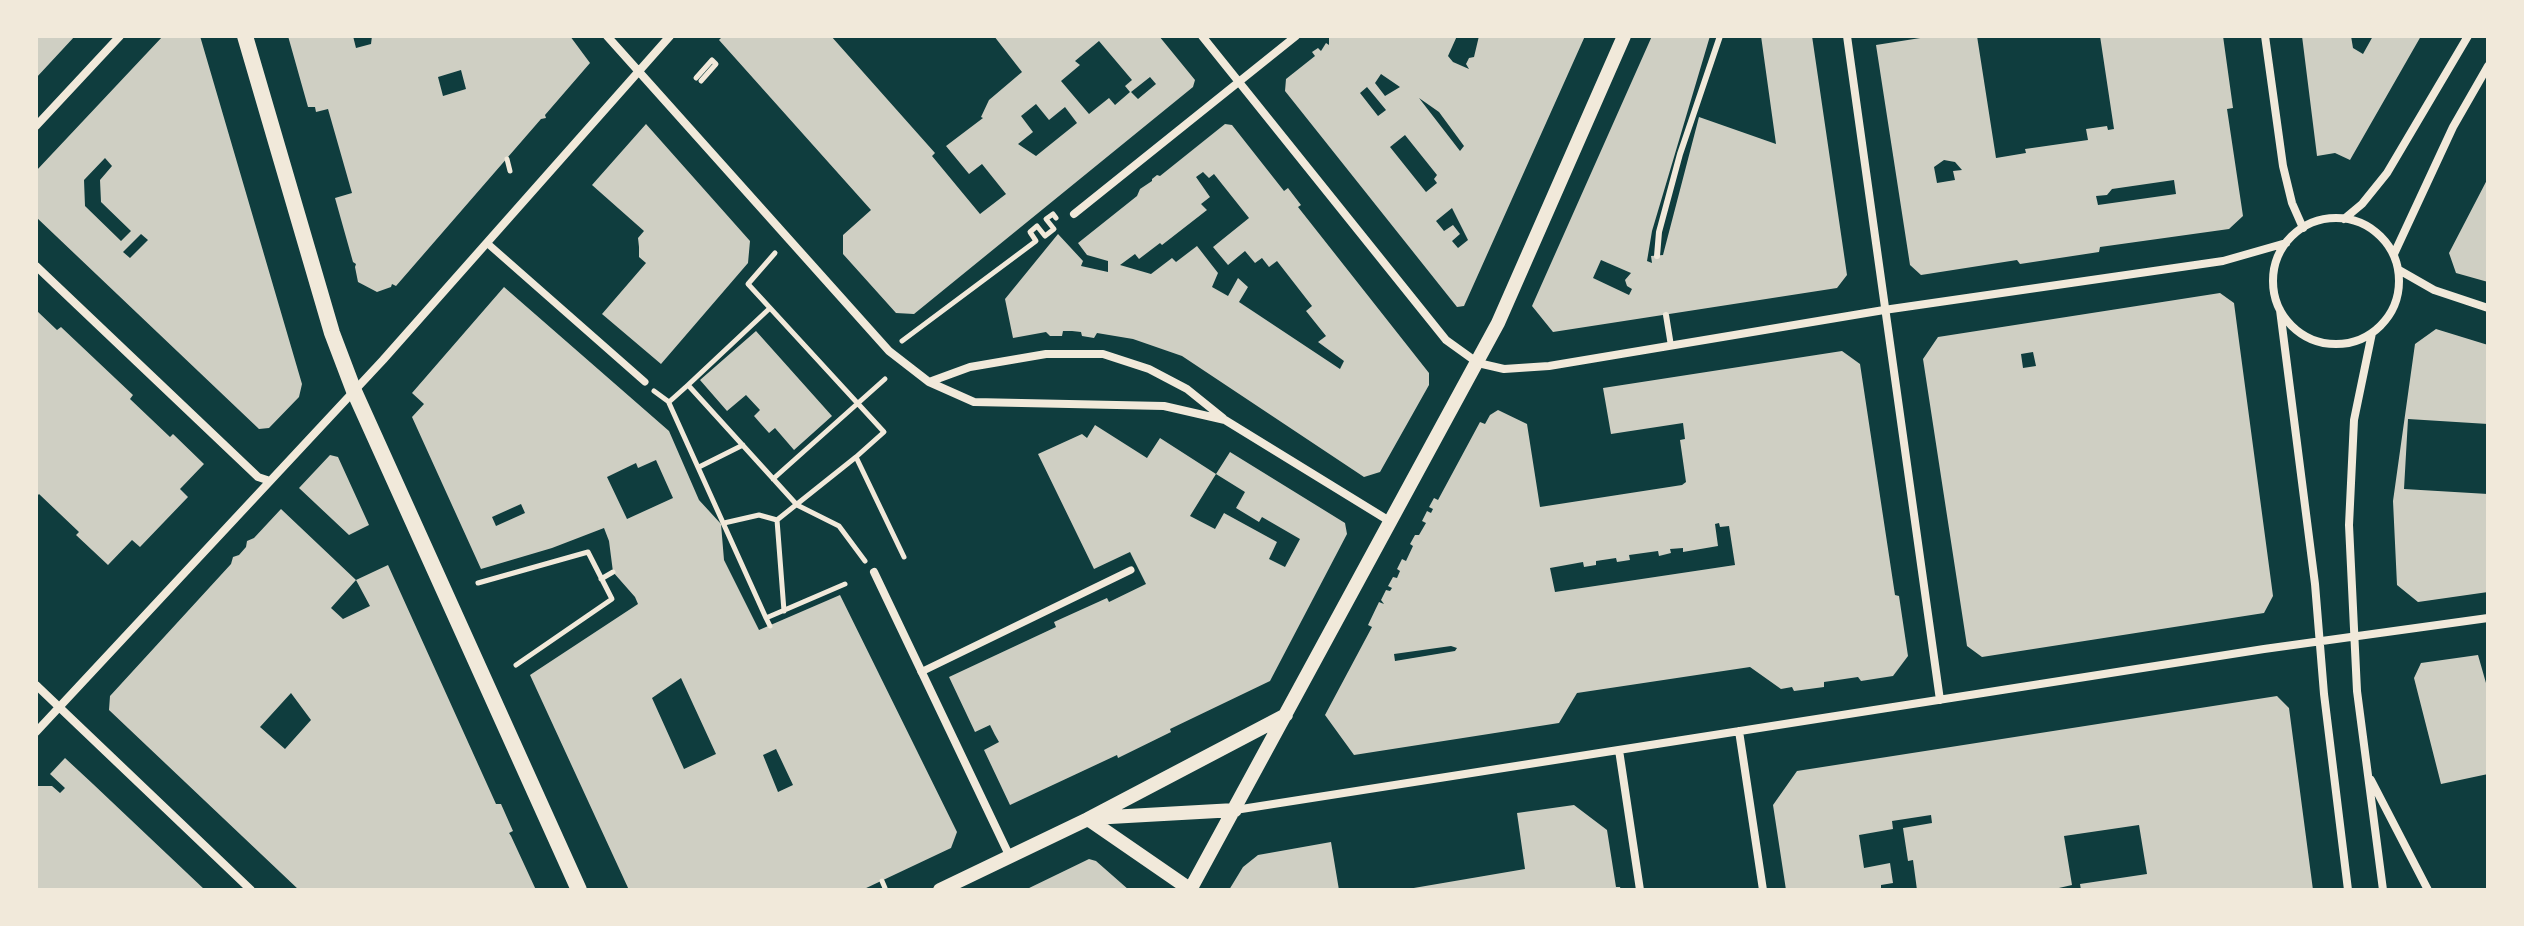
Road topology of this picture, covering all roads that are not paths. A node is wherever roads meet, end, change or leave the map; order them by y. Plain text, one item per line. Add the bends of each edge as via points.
1 (120, 36) edge
2 (245, 36) edge
3 (607, 36) edge
4 (670, 36) edge
5 (1202, 36) edge
6 (1296, 36) edge
7 (1624, 36) edge
8 (1720, 36) edge
9 (1847, 36) edge
10 (2265, 36) edge
11 (2468, 36) edge
12 (2488, 66) edge
13 (1238, 82) junction
14 (36, 126) edge
15 (1074, 214) road end
16 (2344, 219) junction
17 (2303, 228) junction
18 (487, 243) junction
19 (2286, 243) junction
20 (2394, 254) junction
21 (1657, 256) dead end
22 (36, 266) edge
23 (2399, 270) junction
24 (2488, 308) edge
25 (1884, 310) junction
26 (2280, 310) junction
27 (1666, 315) dead end
28 (2372, 333) junction
29 (1671, 346) junction
30 (1478, 363) junction
31 (645, 382) road end
32 (929, 382) junction
33 (354, 391) junction
34 (1225, 420) junction
35 (270, 481) junction
36 (1391, 522) junction
37 (1131, 570) dead end
38 (874, 572) road end
39 (2488, 618) edge
40 (2354, 637) junction
41 (2320, 641) junction
42 (921, 672) junction
43 (36, 685) edge
44 (1940, 700) junction
45 (60, 707) junction
46 (1287, 715) junction
47 (1739, 731) junction
48 (36, 732) edge
49 (1619, 750) junction
50 (2367, 772) junction
51 (1235, 810) junction
52 (1088, 819) junction
53 (1010, 857) junction
54 (251, 890) edge
55 (579, 890) edge
56 (940, 890) edge
57 (1190, 890) edge
58 (1640, 890) edge
59 (1763, 890) edge
60 (2348, 890) edge
61 (2383, 890) edge
62 (2428, 890) edge

1 - 14 street
2 - 33 main road via 332,333
3 - 32 street via 889,351
4 - 18 street
5 - 13 street
6 - 13 street
7 - 30 street
8 - 21 lane via 1680,154
9 - 25 street
10 - 17 street via 2283,166
11 - 16 street via 2387,173
12 - 20 street via 2453,127
13 - 15 street
13 - 30 street via 1446,340
16 - 17 street via 2322,219
16 - 20 street via 2373,230
17 - 19 street
18 - 31 street
18 - 33 street
19 - 25 street via 2223,261
19 - 26 street via 2273,276
20 - 23 street
22 - 35 street via 258,477
23 - 24 street via 2434,290
23 - 28 street via 2393,310
25 - 29 street
25 - 44 street
26 - 28 street via 2301,334 2321,343 2352,342
26 - 41 street
27 - 29 lane
28 - 40 street via 2350,464
29 - 30 street via 1549,366 1504,369
30 - 36 street
32 - 34 street via 974,402 1164,406
32 - 34 street via 970,367 1046,354 1103,354 1174,382
33 - 35 street
33 - 55 main road
34 - 36 street
35 - 45 street
36 - 46 street
37 - 42 street
38 - 42 street
39 - 40 street
40 - 41 street
40 - 50 street
41 - 44 street
41 - 60 street
42 - 53 street
43 - 45 street
44 - 47 street
45 - 48 street
45 - 54 street
46 - 51 street
46 - 52 street
47 - 49 street
47 - 59 street
49 - 51 street
49 - 58 street
50 - 61 street
50 - 62 street
51 - 52 street
51 - 57 street
52 - 53 street
52 - 57 street
53 - 56 street

